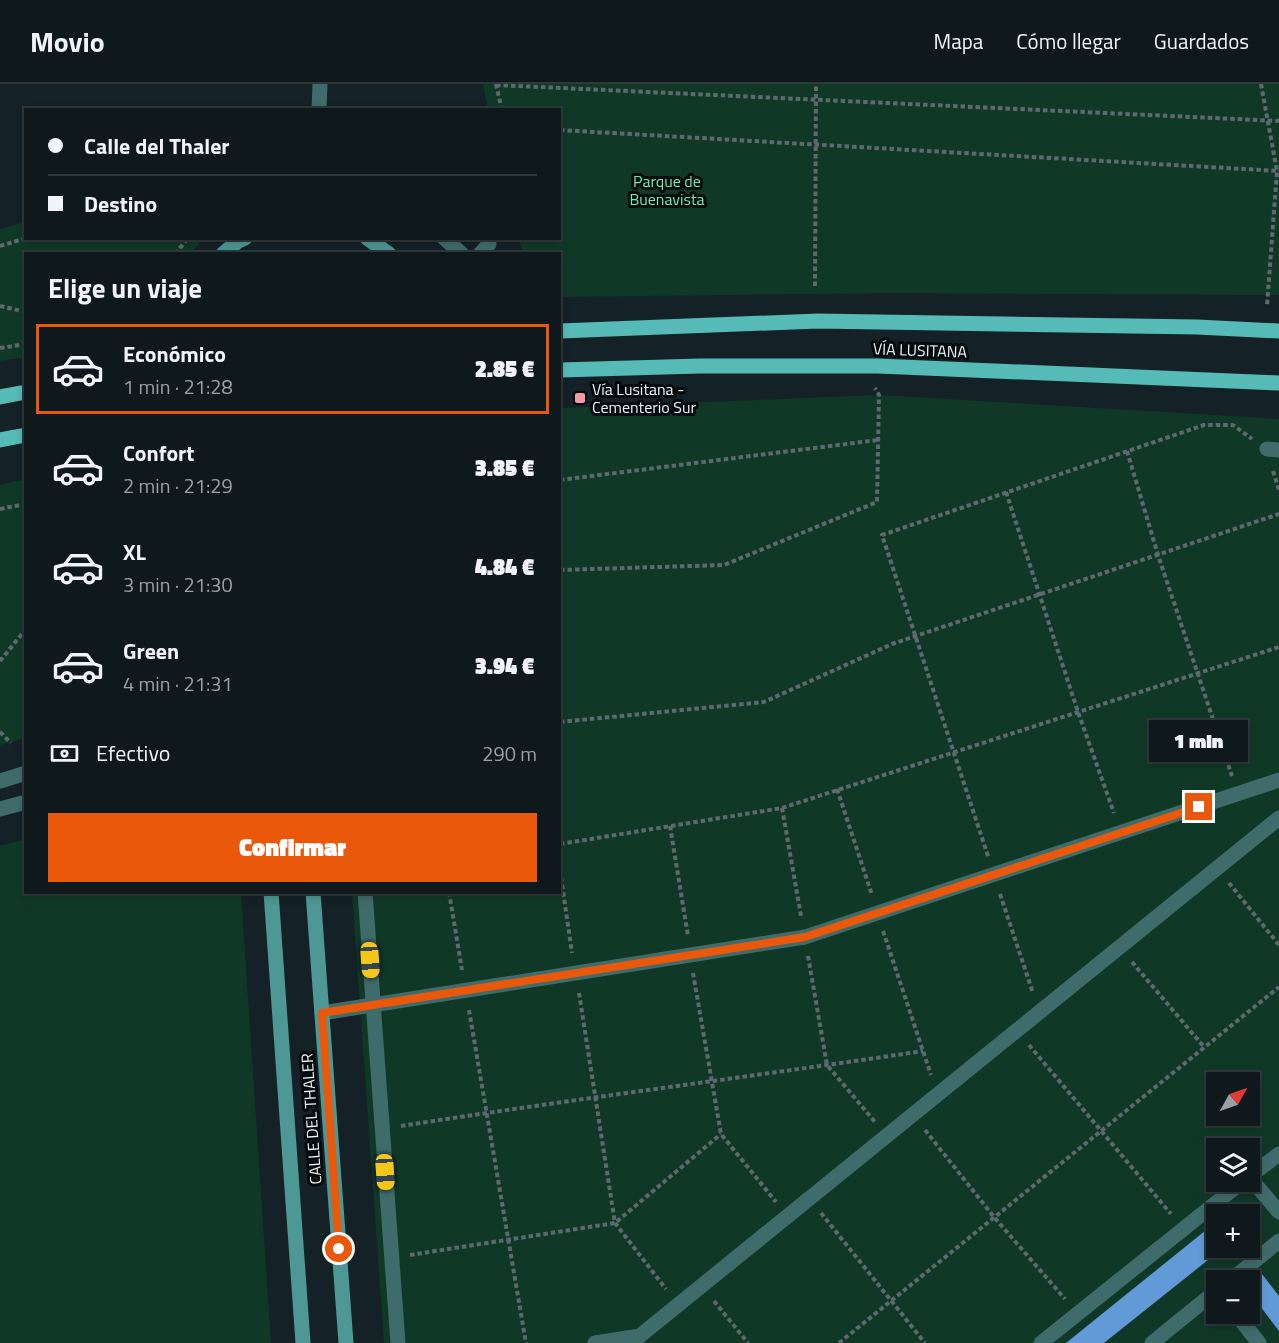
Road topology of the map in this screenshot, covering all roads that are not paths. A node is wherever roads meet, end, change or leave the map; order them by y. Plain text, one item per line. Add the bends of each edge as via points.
1 (320, 84) edge
2 (319, 108) edge
3 (242, 240) edge
4 (370, 240) edge
5 (446, 240) edge
6 (226, 252) edge
7 (386, 252) edge
8 (460, 252) edge
9 (561, 331) edge
10 (1279, 331) edge
11 (561, 370) edge
12 (1279, 382) edge
13 (24, 392) edge
14 (0, 397) edge
15 (24, 435) edge
16 (0, 440) edge
17 (24, 775) edge
18 (1279, 780) edge
19 (0, 781) edge
20 (24, 803) edge
21 (0, 810) edge
22 (1279, 818) edge
23 (271, 894) edge
24 (313, 894) edge
25 (365, 894) edge
26 (374, 1005) junction
27 (322, 1013) junction
28 (1279, 1154) edge
29 (1260, 1169) edge
30 (1260, 1189) edge
31 (1230, 1192) edge
32 (1279, 1212) edge
33 (1279, 1241) edge
34 (1243, 1270) edge
35 (1206, 1300) edge
36 (1244, 1324) edge
37 (636, 1340) edge
38 (303, 1343) edge
39 (346, 1343) edge
40 (398, 1343) edge
41 (595, 1343) edge
42 (1041, 1343) edge
43 (1152, 1343) edge
44 (1259, 1343) edge

1 - 2 street
3 - 6 street
4 - 7 street
5 - 8 street
9 - 10 main road, VÍA LUSITANA via 818,321
11 - 12 main road, VÍA LUSITANA via 878,366
13 - 14 main road
15 - 16 main road
17 - 19 street
18 - 26 street via 805,937
20 - 21 street
22 - 37 street
23 - 38 street, CALLE DEL THALER
24 - 27 street, CALLE DEL THALER
25 - 26 street
26 - 27 street
26 - 40 street
27 - 39 street, CALLE DEL THALER
28 - 29 street
30 - 32 street
31 - 42 street
33 - 34 street
35 - 43 street
36 - 44 street
37 - 41 street

